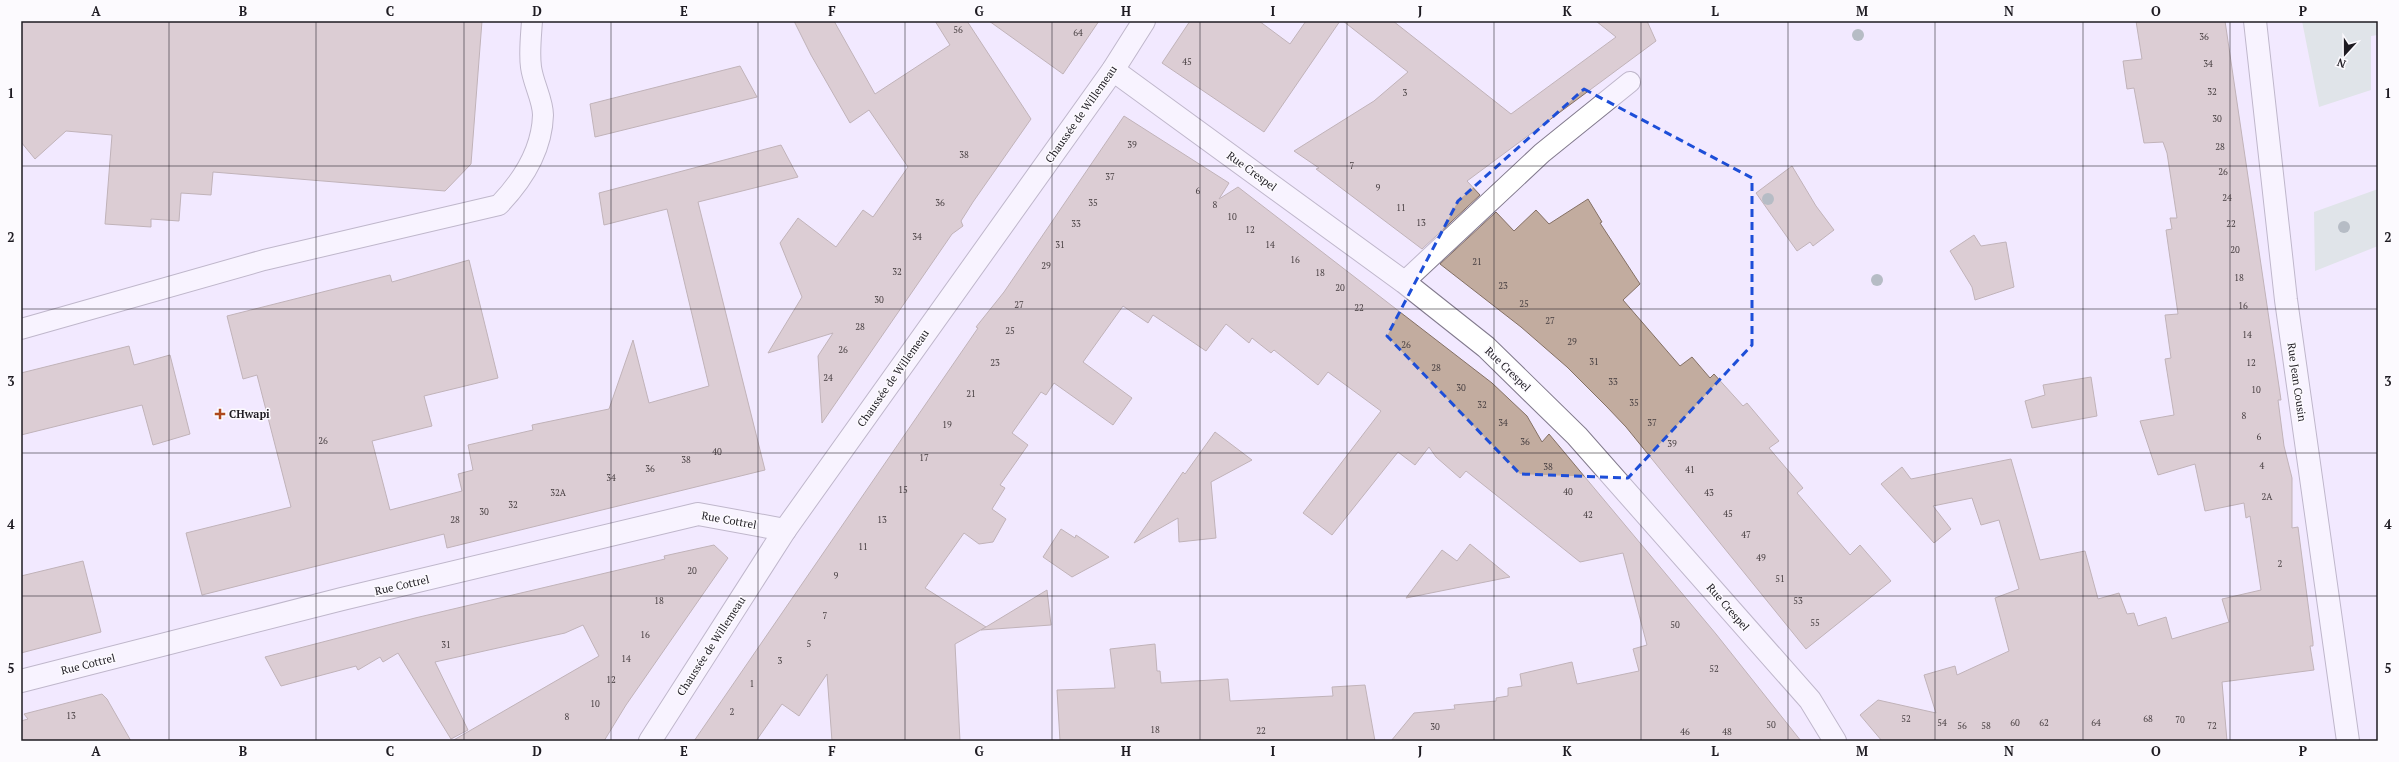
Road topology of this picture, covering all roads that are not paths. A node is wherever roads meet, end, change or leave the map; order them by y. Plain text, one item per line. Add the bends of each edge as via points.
1 (532, 21) edge
2 (1144, 21) edge
3 (2255, 21) edge
4 (1112, 70) junction
5 (1630, 82) dead end
6 (1404, 282) junction
7 (21, 329) edge
8 (785, 530) junction
9 (21, 681) edge
10 (650, 741) edge
11 (1835, 741) edge
12 (2348, 741) edge

1 - 7 lane via 531,67 543,114 538,143 520,181 499,205 264,260
2 - 4 street, Chaussée de Willemeau
3 - 12 street, Rue Jean Cousin via 2286,300
4 - 6 street, Rue Crespel
4 - 8 street, Chaussée de Willemeau
5 - 6 lane via 1542,153
6 - 11 street, Rue Crespel via 1486,347 1577,436 1810,700
8 - 9 street, Rue Cottrel via 698,514 342,599
8 - 10 street, Chaussée de Willemeau

